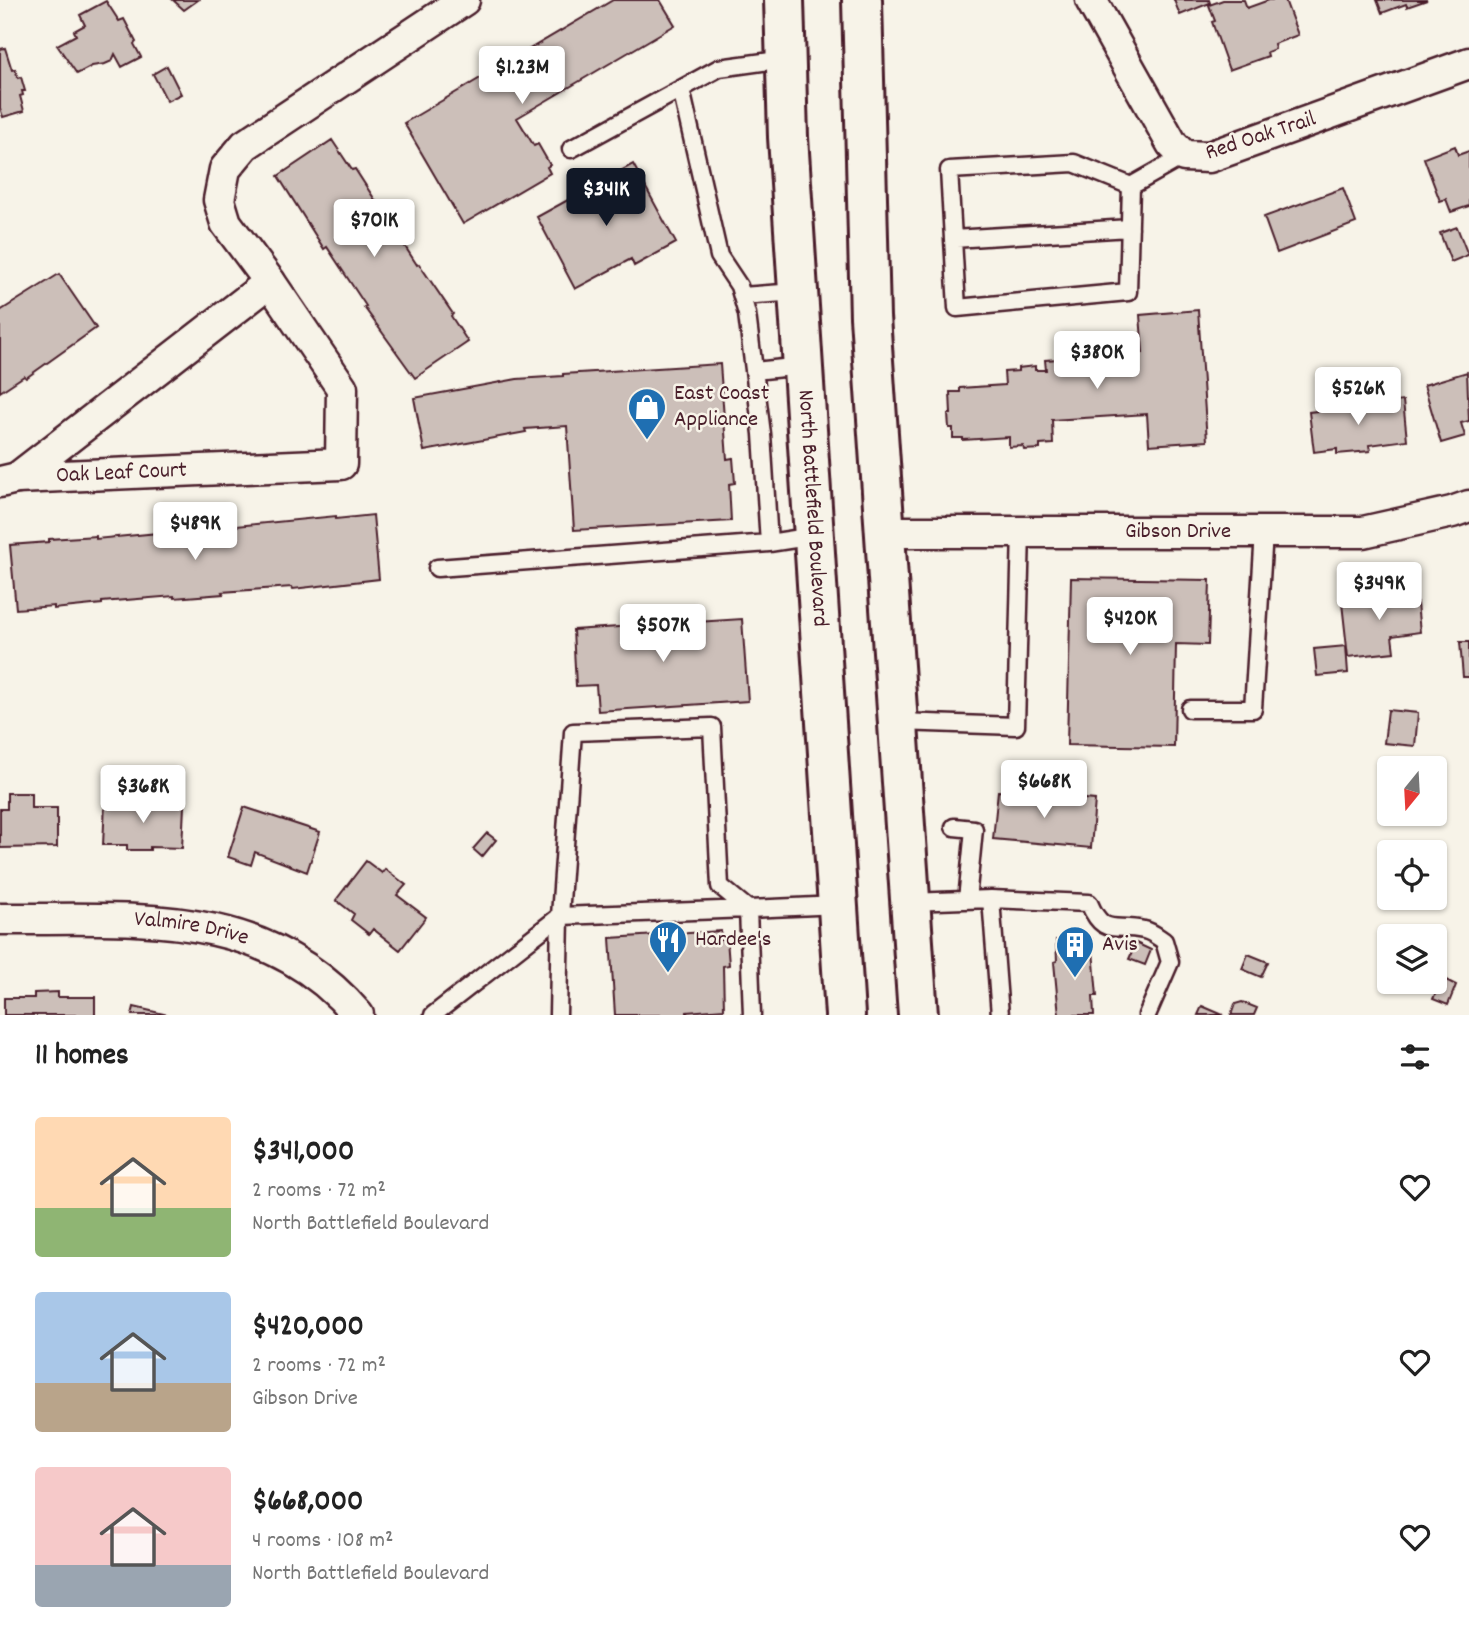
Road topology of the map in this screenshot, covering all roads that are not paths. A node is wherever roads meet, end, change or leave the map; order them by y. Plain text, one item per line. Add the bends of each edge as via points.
1 (464, 0) edge
2 (784, 0) edge
3 (862, 0) edge
4 (1091, 0) edge
5 (785, 58) junction
6 (1469, 63) edge
7 (681, 89) junction
8 (571, 149) dead end
9 (1184, 156) junction
10 (1130, 186) junction
11 (1130, 228) junction
12 (953, 239) junction
13 (270, 282) junction
14 (797, 292) junction
15 (742, 296) junction
16 (802, 366) junction
17 (754, 371) junction
18 (9, 480) edge
19 (1469, 506) edge
20 (1021, 531) junction
21 (884, 532) junction
22 (1264, 532) junction
23 (814, 536) junction
24 (769, 543) junction
25 (437, 568) dead end
26 (1189, 709) dead end
27 (899, 722) junction
28 (954, 827) dead end
29 (991, 899) junction
30 (967, 900) junction
31 (910, 902) junction
32 (839, 905) junction
33 (748, 909) junction
34 (560, 916) junction
35 (0, 919) edge
36 (358, 1015) edge
37 (433, 1015) edge
38 (558, 1015) edge
39 (752, 1015) edge
40 (845, 1015) edge
41 (918, 1015) edge
42 (1000, 1015) edge
43 (1147, 1015) edge

1 - 13 street, Oak Leaf Court via 245,145 225,169 219,200 226,223
2 - 5 main road, North Battlefield Boulevard
3 - 21 main road via 870,317
4 - 9 street, Red Oak Trail via 1172,144
5 - 7 lane via 719,68
5 - 14 main road, North Battlefield Boulevard
6 - 9 street, Red Oak Trail via 1209,158
7 - 8 lane
7 - 15 lane via 719,256
9 - 10 lane
10 - 11 lane
10 - 12 lane via 1074,163 949,170
11 - 12 lane
11 - 12 lane via 1128,292 957,308
13 - 18 street, Oak Leaf Court
13 - 18 street, Oak Leaf Court via 342,388 341,464
14 - 15 lane
14 - 16 main road, North Battlefield Boulevard
15 - 17 lane
16 - 17 lane
16 - 23 main road, North Battlefield Boulevard
17 - 24 lane
19 - 22 street, Gibson Drive via 1363,532
20 - 21 street, Gibson Drive
20 - 22 street, Gibson Drive
20 - 27 lane via 1016,726
21 - 27 main road
22 - 26 lane via 1254,709
23 - 24 lane
23 - 32 main road, North Battlefield Boulevard
24 - 25 lane
27 - 31 main road
28 - 30 lane via 974,829
29 - 30 lane
29 - 42 lane
29 - 43 lane via 1089,903 1096,920 1111,928 1146,930 1164,941 1170,962
30 - 31 lane
31 - 41 main road
32 - 33 lane
32 - 40 main road, North Battlefield Boulevard
33 - 34 lane
33 - 34 lane via 720,886 712,727 573,732
33 - 39 lane
34 - 37 lane
34 - 38 lane
35 - 36 street, Valmire Drive via 137,920 193,924 236,934 290,958 322,979

